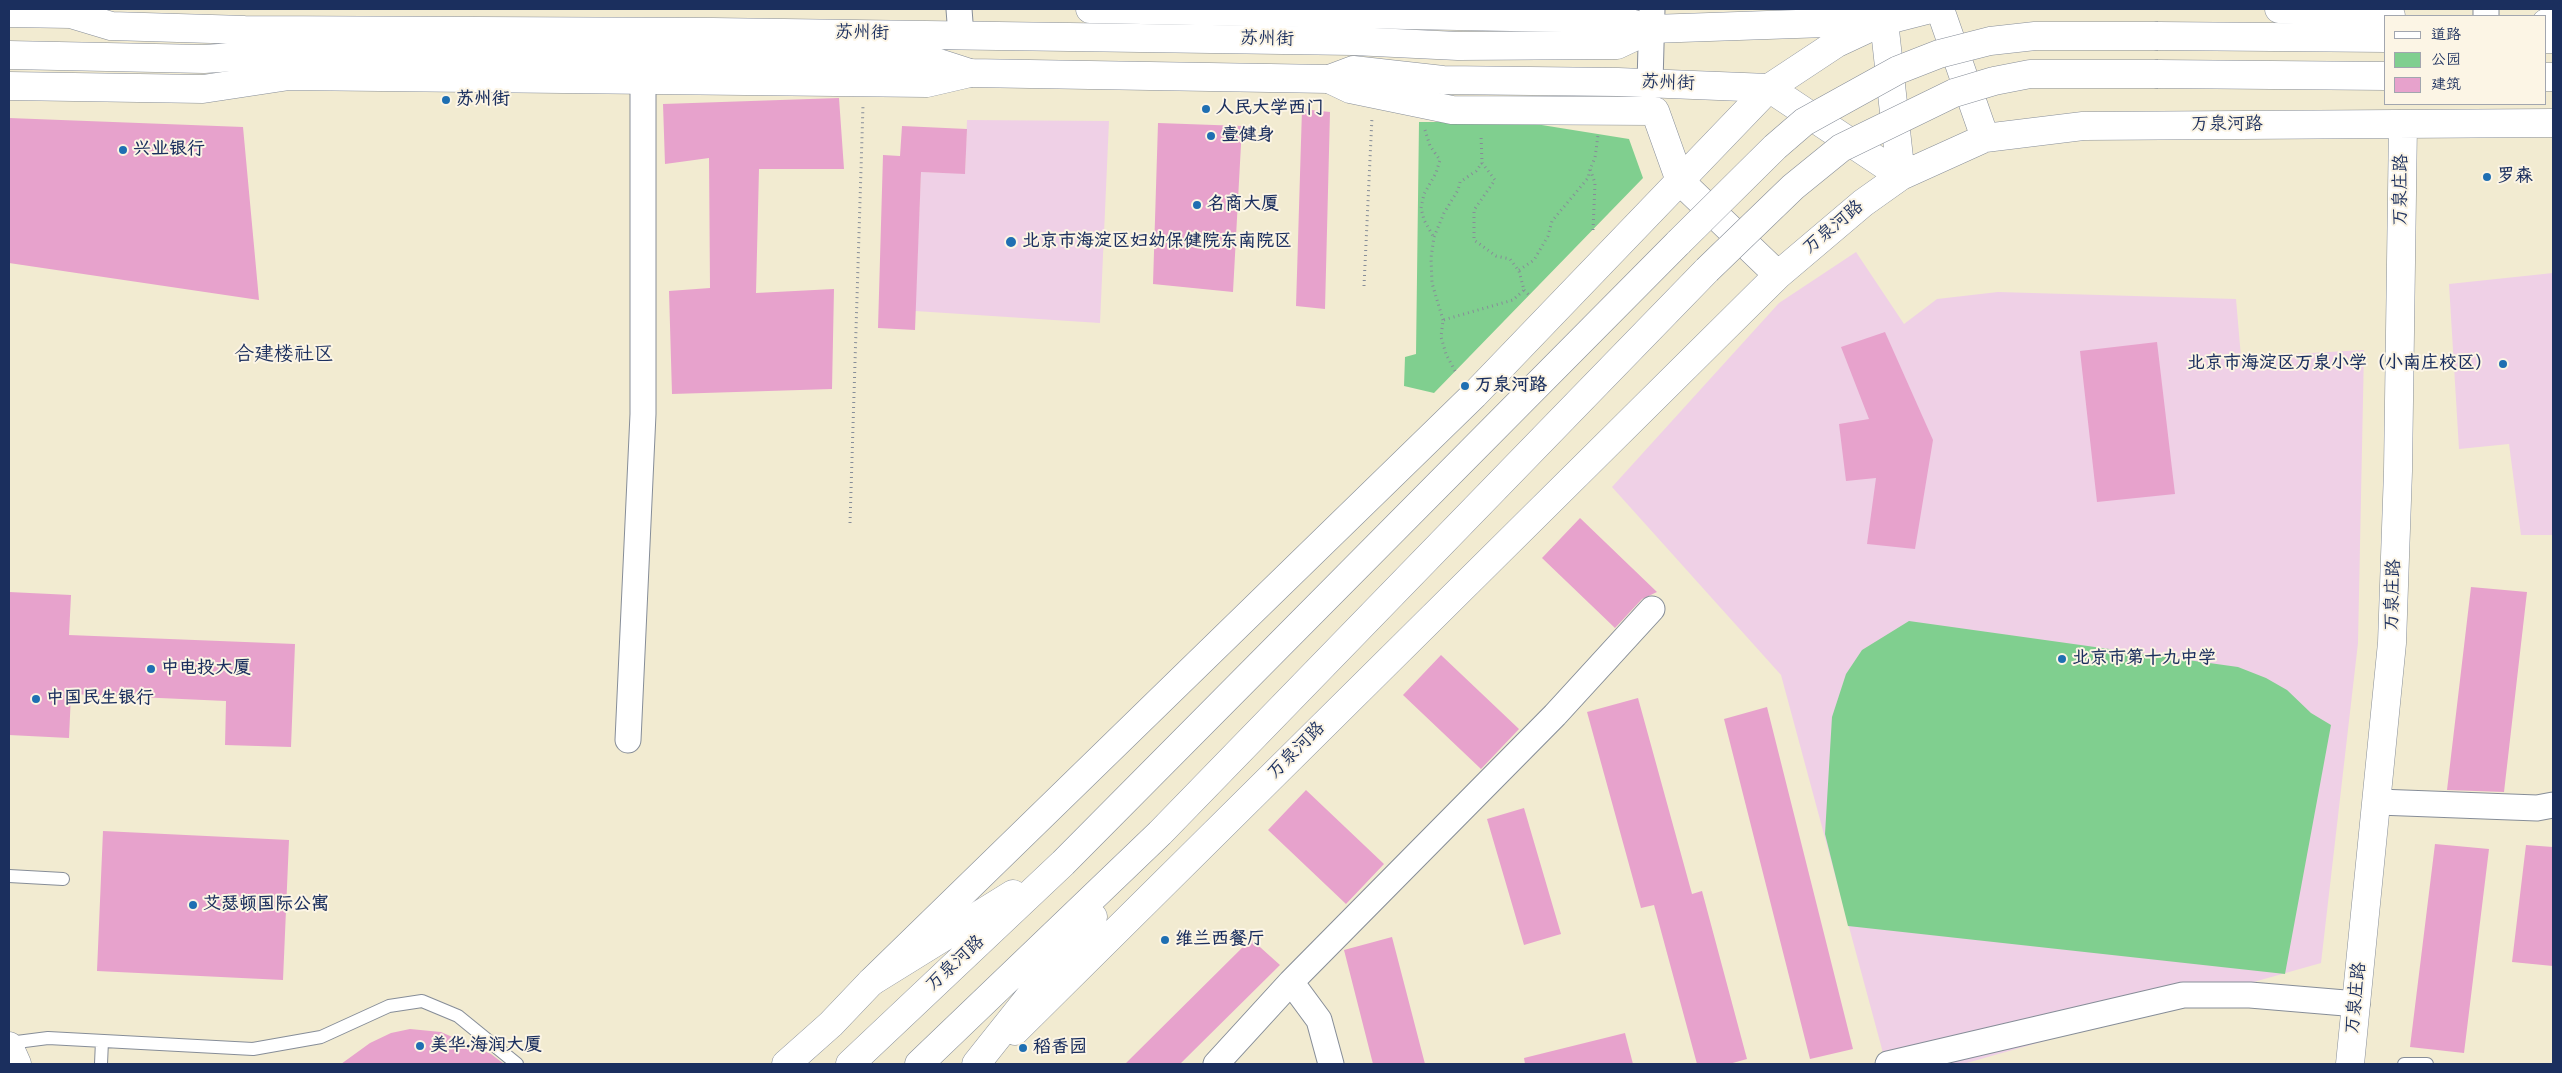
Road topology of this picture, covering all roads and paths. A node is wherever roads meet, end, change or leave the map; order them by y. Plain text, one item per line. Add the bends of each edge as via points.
1 (959, 9) edge
2 (1090, 9) edge
3 (1931, 9) edge
4 (1940, 9) edge
5 (2279, 9) edge
6 (78, 12) edge
7 (9, 13) edge
8 (2384, 16) edge
9 (1652, 19) edge
10 (1884, 21) junction
11 (961, 36) junction
12 (2384, 38) edge
13 (9, 56) edge
14 (970, 74) junction
15 (2384, 76) edge
16 (1329, 79) junction
17 (643, 80) junction
18 (864, 82) junction
19 (1650, 83) junction
20 (9, 86) edge
21 (1769, 88) junction
22 (1372, 111) dead end
23 (1426, 122) dead end
24 (2553, 123) edge
25 (2402, 124) junction
26 (1481, 131) dead end
27 (1598, 134) dead end
28 (1985, 138) junction
29 (1482, 163) junction
30 (1590, 169) junction
31 (1901, 176) junction
32 (1680, 181) junction
33 (1593, 230) dead end
34 (1434, 237) junction
35 (1519, 270) junction
36 (1778, 275) junction
37 (1364, 286) dead end
38 (1524, 290) junction
39 (1529, 295) dead end
40 (1443, 320) junction
41 (1455, 371) dead end
42 (850, 523) dead end
43 (1652, 610) dead end
44 (628, 740) dead end
45 (2378, 802) junction
46 (2553, 805) edge
47 (1160, 833) junction
48 (1063, 863) junction
49 (9, 876) edge
50 (63, 879) dead end
51 (871, 982) junction
52 (1291, 982) junction
53 (2357, 1004) junction
54 (102, 1041) junction
55 (9, 1044) edge
56 (17, 1064) edge
57 (101, 1064) edge
58 (517, 1064) edge
59 (786, 1064) edge
60 (850, 1064) edge
61 (919, 1064) edge
62 (977, 1064) edge
63 (1216, 1064) edge
64 (1330, 1064) edge
65 (1888, 1064) edge
66 (2350, 1064) edge
67 (2404, 1064) edge
68 (2427, 1064) edge

1 - 11 street
2 - 9 main road, 苏州街
3 - 10 main road
4 - 28 main road
5 - 8 main road
6 - 7 main road, 苏州街
6 - 11 main road, 苏州街 via 111,26 245,30
9 - 10 main road, 苏州街
9 - 11 main road, 苏州街 via 1617,45 1458,46 1353,41
9 - 19 street
10 - 21 main road via 1837,43
10 - 31 main road
12 - 48 main road, 万泉河路, bridge via 2035,36 1990,42 1939,54 1898,70 1804,122 1679,242
13 - 14 main road, 苏州街 via 204,59 326,51 939,63
14 - 16 main road, 苏州街
14 - 18 main road, 苏州街 via 927,83
15 - 47 main road, bridge via 2030,74 1954,93 1841,148 1793,187 1707,270
16 - 19 main road, 苏州街 via 1353,70 1443,80
16 - 32 main road, 苏州街 via 1350,89 1452,110 1655,111
17 - 18 main road, 苏州街
17 - 20 main road, 苏州街 via 290,76 203,89
17 - 44 street via 643,414
18 - 42 path
19 - 21 main road, 苏州街
21 - 31 main road
21 - 32 main road
22 - 37 path
23 - 34 path via 1424,132 1440,160 1421,208
24 - 25 main road, 万泉河路
25 - 28 main road, 万泉河路 via 2083,126
25 - 45 main road, 万泉庄路 via 2393,634
26 - 29 path
27 - 30 path
28 - 31 main road, 万泉河路
29 - 34 path via 1476,172 1460,182
29 - 35 path via 1495,180 1474,210 1474,240 1496,256 1510,259
30 - 33 path via 1595,183
30 - 35 path via 1588,178 1552,221 1548,236 1534,260
31 - 36 main road, 万泉河路 via 1856,209
32 - 36 main road
32 - 51 main road via 1474,395
34 - 40 path via 1432,283
35 - 38 path
36 - 62 main road, 万泉河路
38 - 39 path
38 - 40 path via 1508,302
40 - 41 path via 1441,337
43 - 52 street via 1555,715
45 - 46 street via 2537,808
45 - 53 main road, 万泉庄路
47 - 61 main road
47 - 62 main road
48 - 51 main road
48 - 60 main road, 万泉河路
49 - 50 lane
51 - 59 main road
52 - 63 street
52 - 64 street via 1319,1020
53 - 65 street via 2250,994 2183,995
53 - 66 main road, 万泉庄路
54 - 55 lane via 48,1038
54 - 57 lane
54 - 58 lane via 253,1049 321,1037 390,1006 422,1000 458,1016
55 - 56 main road
67 - 68 lane

